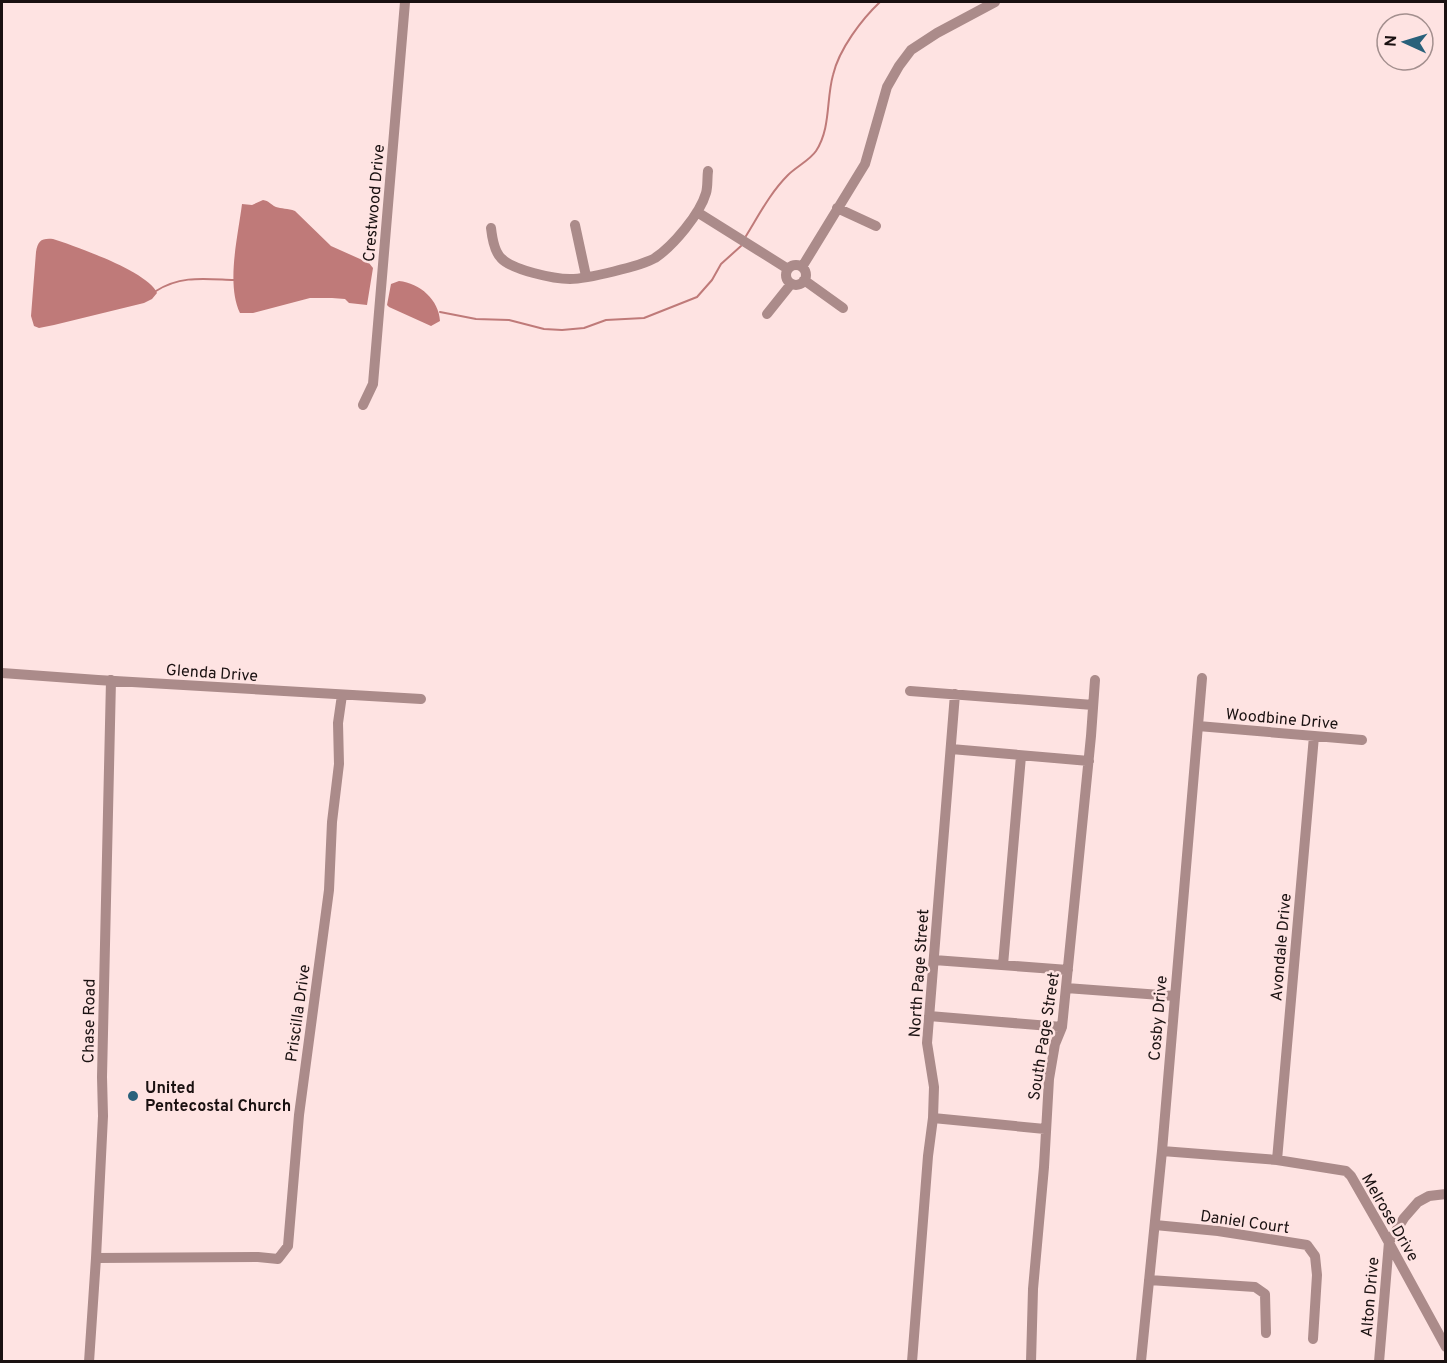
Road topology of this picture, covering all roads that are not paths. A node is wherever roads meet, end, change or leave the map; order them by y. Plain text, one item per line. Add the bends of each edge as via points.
1 (405, 2) edge
2 (995, 2) edge
3 (708, 171) dead end
4 (837, 208) junction
5 (697, 212) junction
6 (575, 225) dead end
7 (876, 226) dead end
8 (491, 228) dead end
9 (802, 267) junction
10 (788, 269) junction
11 (586, 276) junction
12 (804, 280) junction
13 (791, 284) junction
14 (843, 308) dead end
15 (767, 314) dead end
16 (363, 405) dead end
17 (2, 672) edge
18 (1202, 678) dead end
19 (111, 680) junction
20 (1095, 680) dead end
21 (910, 691) dead end
22 (955, 694) junction
23 (342, 695) junction
24 (421, 699) dead end
25 (1093, 705) junction
26 (1198, 726) junction
27 (1314, 736) junction
28 (1362, 740) dead end
29 (951, 749) junction
30 (1021, 756) junction
31 (1089, 761) junction
32 (934, 960) junction
33 (1003, 965) junction
34 (1068, 970) junction
35 (1066, 988) junction
36 (1174, 996) junction
37 (929, 1016) junction
38 (1062, 1027) junction
39 (933, 1118) junction
40 (1045, 1129) junction
41 (1162, 1151) junction
42 (1277, 1160) junction
43 (1446, 1194) edge
44 (1155, 1225) junction
45 (1389, 1242) junction
46 (96, 1258) junction
47 (1149, 1280) junction
48 (1266, 1333) dead end
49 (1313, 1339) dead end
50 (1446, 1347) edge
51 (1141, 1361) edge
52 (88, 1362) edge
53 (912, 1362) edge
54 (1031, 1362) edge
55 (1379, 1362) edge

1 - 16 street, Crestwood Drive via 373,384
2 - 4 street via 911,50 887,87 865,164
3 - 5 street via 706,193
4 - 7 street
4 - 9 street
5 - 10 street
5 - 11 street via 654,258
6 - 11 street
8 - 11 street via 500,257 518,270 569,279
9 - 10 street
9 - 12 street via 806,272
10 - 13 street via 786,276
12 - 13 street via 798,285
12 - 14 street
13 - 15 street
17 - 19 street, Glenda Drive
18 - 26 street, Cosby Drive
19 - 23 street, Glenda Drive
19 - 46 street, Chase Road via 103,1116
20 - 25 street, South Page Street
21 - 22 street
22 - 25 street
22 - 29 street, North Page Street
23 - 24 street, Glenda Drive
23 - 46 street, Priscilla Drive via 329,890 299,1115 288,1246 278,1259
25 - 31 street, South Page Street
26 - 27 street, Woodbine Drive
26 - 36 street, Cosby Drive
27 - 28 street, Woodbine Drive
27 - 42 street, Avondale Drive
29 - 30 street
29 - 32 street, North Page Street
30 - 31 street
30 - 33 street
31 - 34 street, South Page Street
32 - 33 street
32 - 37 street, North Page Street
33 - 34 street
34 - 35 street, South Page Street
35 - 36 street
35 - 38 street, South Page Street
36 - 41 street, Cosby Drive
37 - 38 street
37 - 39 street, North Page Street via 927,1043 934,1087
38 - 40 street, South Page Street via 1049,1079
39 - 40 street
39 - 53 street, North Page Street
40 - 54 street, South Page Street
41 - 42 street, Melrose Drive
41 - 44 street, Cosby Drive
42 - 45 street, Melrose Drive via 1346,1172
43 - 45 street, Alton Drive via 1418,1202
44 - 47 street, Cosby Drive
44 - 49 street, Daniel Court via 1307,1245 1315,1256 1317,1275
45 - 50 street, Melrose Drive
45 - 55 street, Alton Drive
46 - 52 street, Chase Road
47 - 48 street via 1255,1287 1265,1294
47 - 51 street, Cosby Drive

